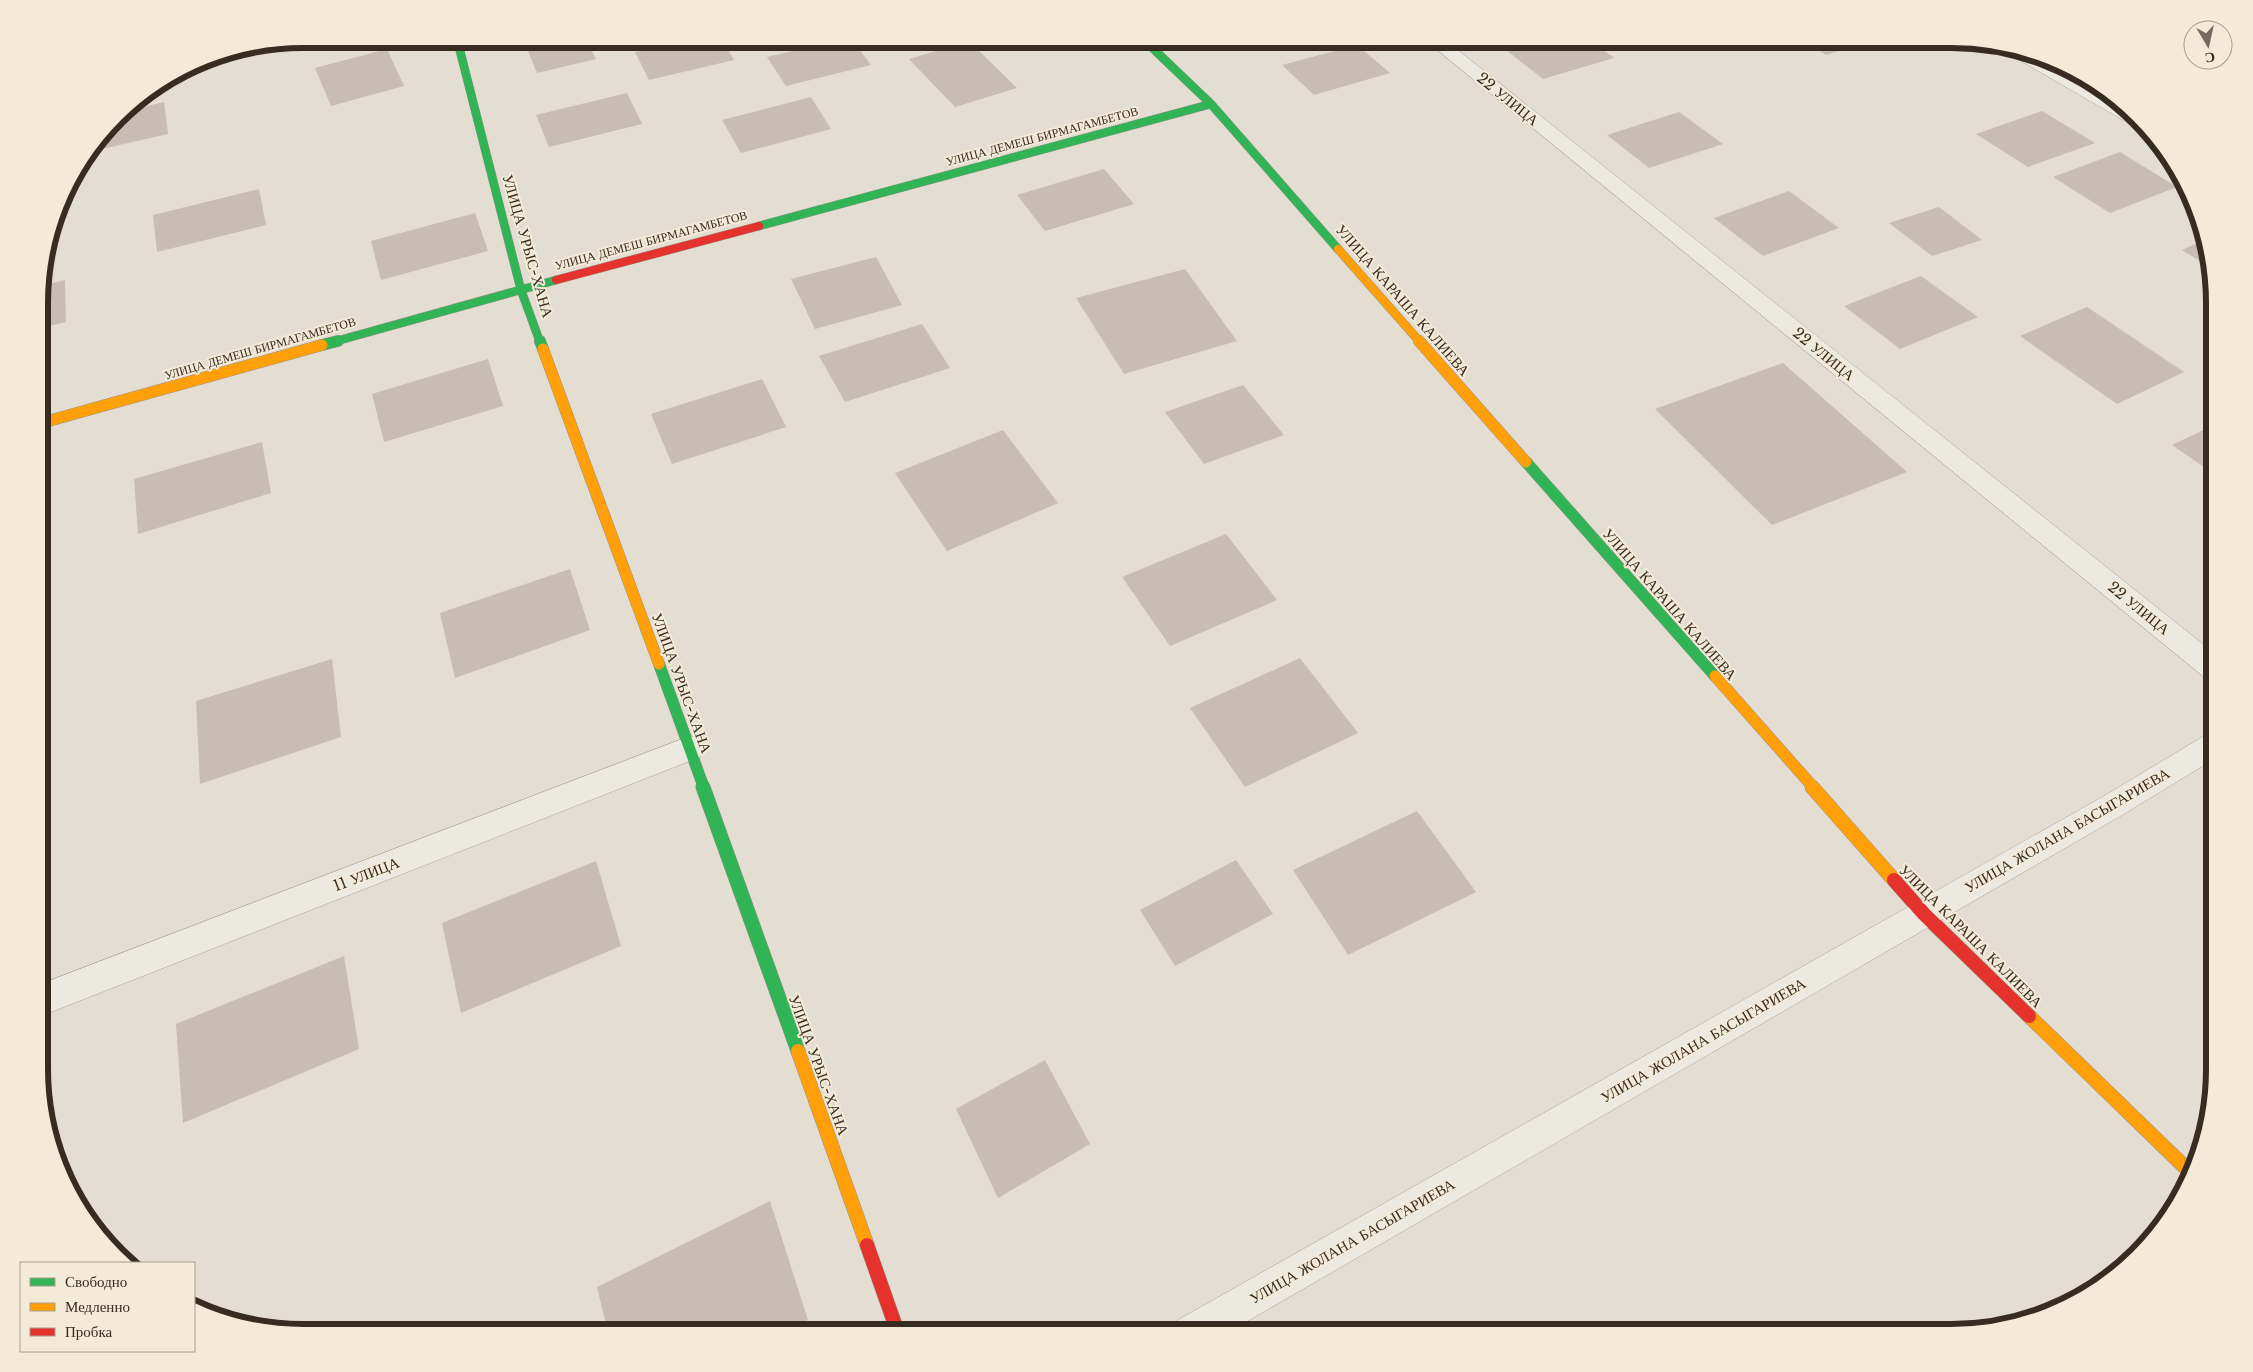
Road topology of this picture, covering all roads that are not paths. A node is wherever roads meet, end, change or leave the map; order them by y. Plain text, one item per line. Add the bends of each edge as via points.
1 (459, 48) edge
2 (1152, 48) edge
3 (1444, 48) edge
4 (2039, 63) edge
5 (1211, 104) junction
6 (2113, 106) edge
7 (521, 290) junction
8 (48, 421) edge
9 (2206, 662) edge
10 (690, 748) junction
11 (2206, 749) edge
12 (1924, 914) junction
13 (48, 997) edge
14 (2186, 1168) edge
15 (895, 1324) edge
16 (1208, 1324) edge

1 - 7 street, УЛИЦА УРЫС-ХАНА
2 - 5 street, УЛИЦА КАРАША КАЛИЕВА
3 - 9 street, 22 УЛИЦА
4 - 6 street
5 - 7 street, УЛИЦА ДЕМЕШ БИРМАГАМБЕТОВ
5 - 12 street, УЛИЦА КАРАША КАЛИЕВА
7 - 8 street, УЛИЦА ДЕМЕШ БИРМАГАМБЕТОВ
7 - 10 street, УЛИЦА УРЫС-ХАНА
10 - 13 street, 11 УЛИЦА
10 - 15 street, УЛИЦА УРЫС-ХАНА
11 - 12 street, УЛИЦА ЖОЛАНА БАСЫГАРИЕВА
12 - 14 street, УЛИЦА КАРАША КАЛИЕВА
12 - 16 street, УЛИЦА ЖОЛАНА БАСЫГАРИЕВА

